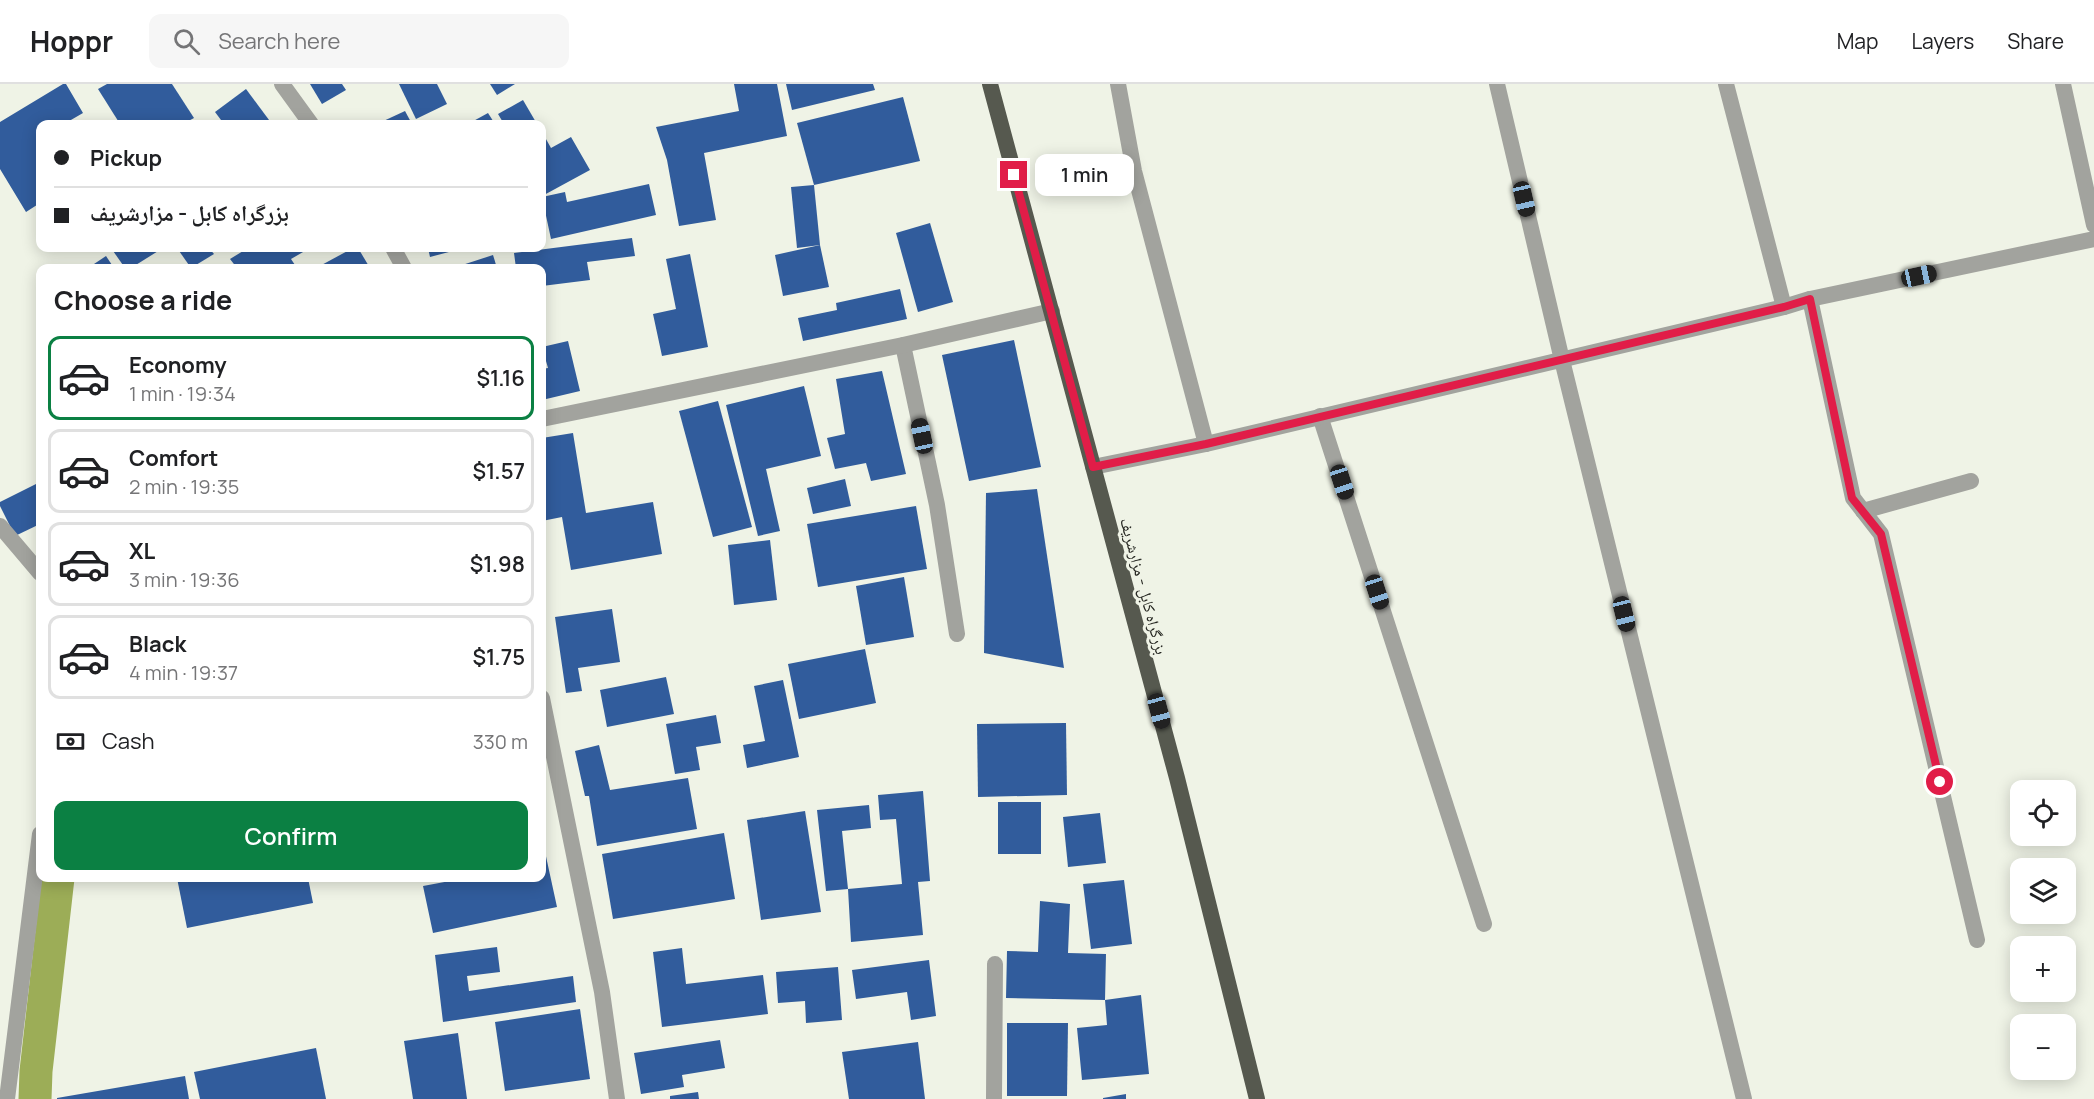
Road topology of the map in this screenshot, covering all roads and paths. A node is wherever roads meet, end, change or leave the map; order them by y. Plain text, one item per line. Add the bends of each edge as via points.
1 (282, 84) edge
2 (990, 84) edge
3 (1118, 84) edge
4 (1497, 84) edge
5 (1726, 84) edge
6 (2063, 84) edge
7 (308, 120) edge
8 (2094, 225) edge
9 (2094, 239) edge
10 (1810, 299) junction
11 (1784, 307) junction
12 (1052, 311) junction
13 (903, 345) junction
14 (1562, 360) junction
15 (1320, 416) junction
16 (546, 417) edge
17 (1206, 444) junction
18 (1093, 467) junction
19 (1971, 482) dead end
20 (1863, 511) junction
21 (0, 525) edge
22 (36, 568) edge
23 (957, 634) dead end
24 (546, 718) edge
25 (36, 866) edge
26 (1484, 924) dead end
27 (1977, 940) dead end
28 (994, 964) dead end
29 (7, 1099) edge
30 (617, 1099) edge
31 (994, 1099) edge
32 (1257, 1099) edge
33 (1744, 1099) edge

1 - 7 street
2 - 12 highway, بزرگراه کابل - مزارشریف
3 - 17 street via 1134,171
4 - 14 street
5 - 11 street
6 - 8 street
9 - 10 street
10 - 11 street
10 - 20 street via 1852,498
11 - 14 street
12 - 13 street
12 - 18 highway, بزرگراه کابل - مزارشریف
13 - 16 street
13 - 23 street via 937,505
14 - 15 street
14 - 33 street
15 - 17 street
15 - 26 street
17 - 18 street
18 - 32 highway, بزرگراه کابل - مزارشریف via 1177,778
19 - 20 street
20 - 27 street via 1881,534
21 - 22 street
24 - 30 street via 602,992
25 - 29 street
28 - 31 street

